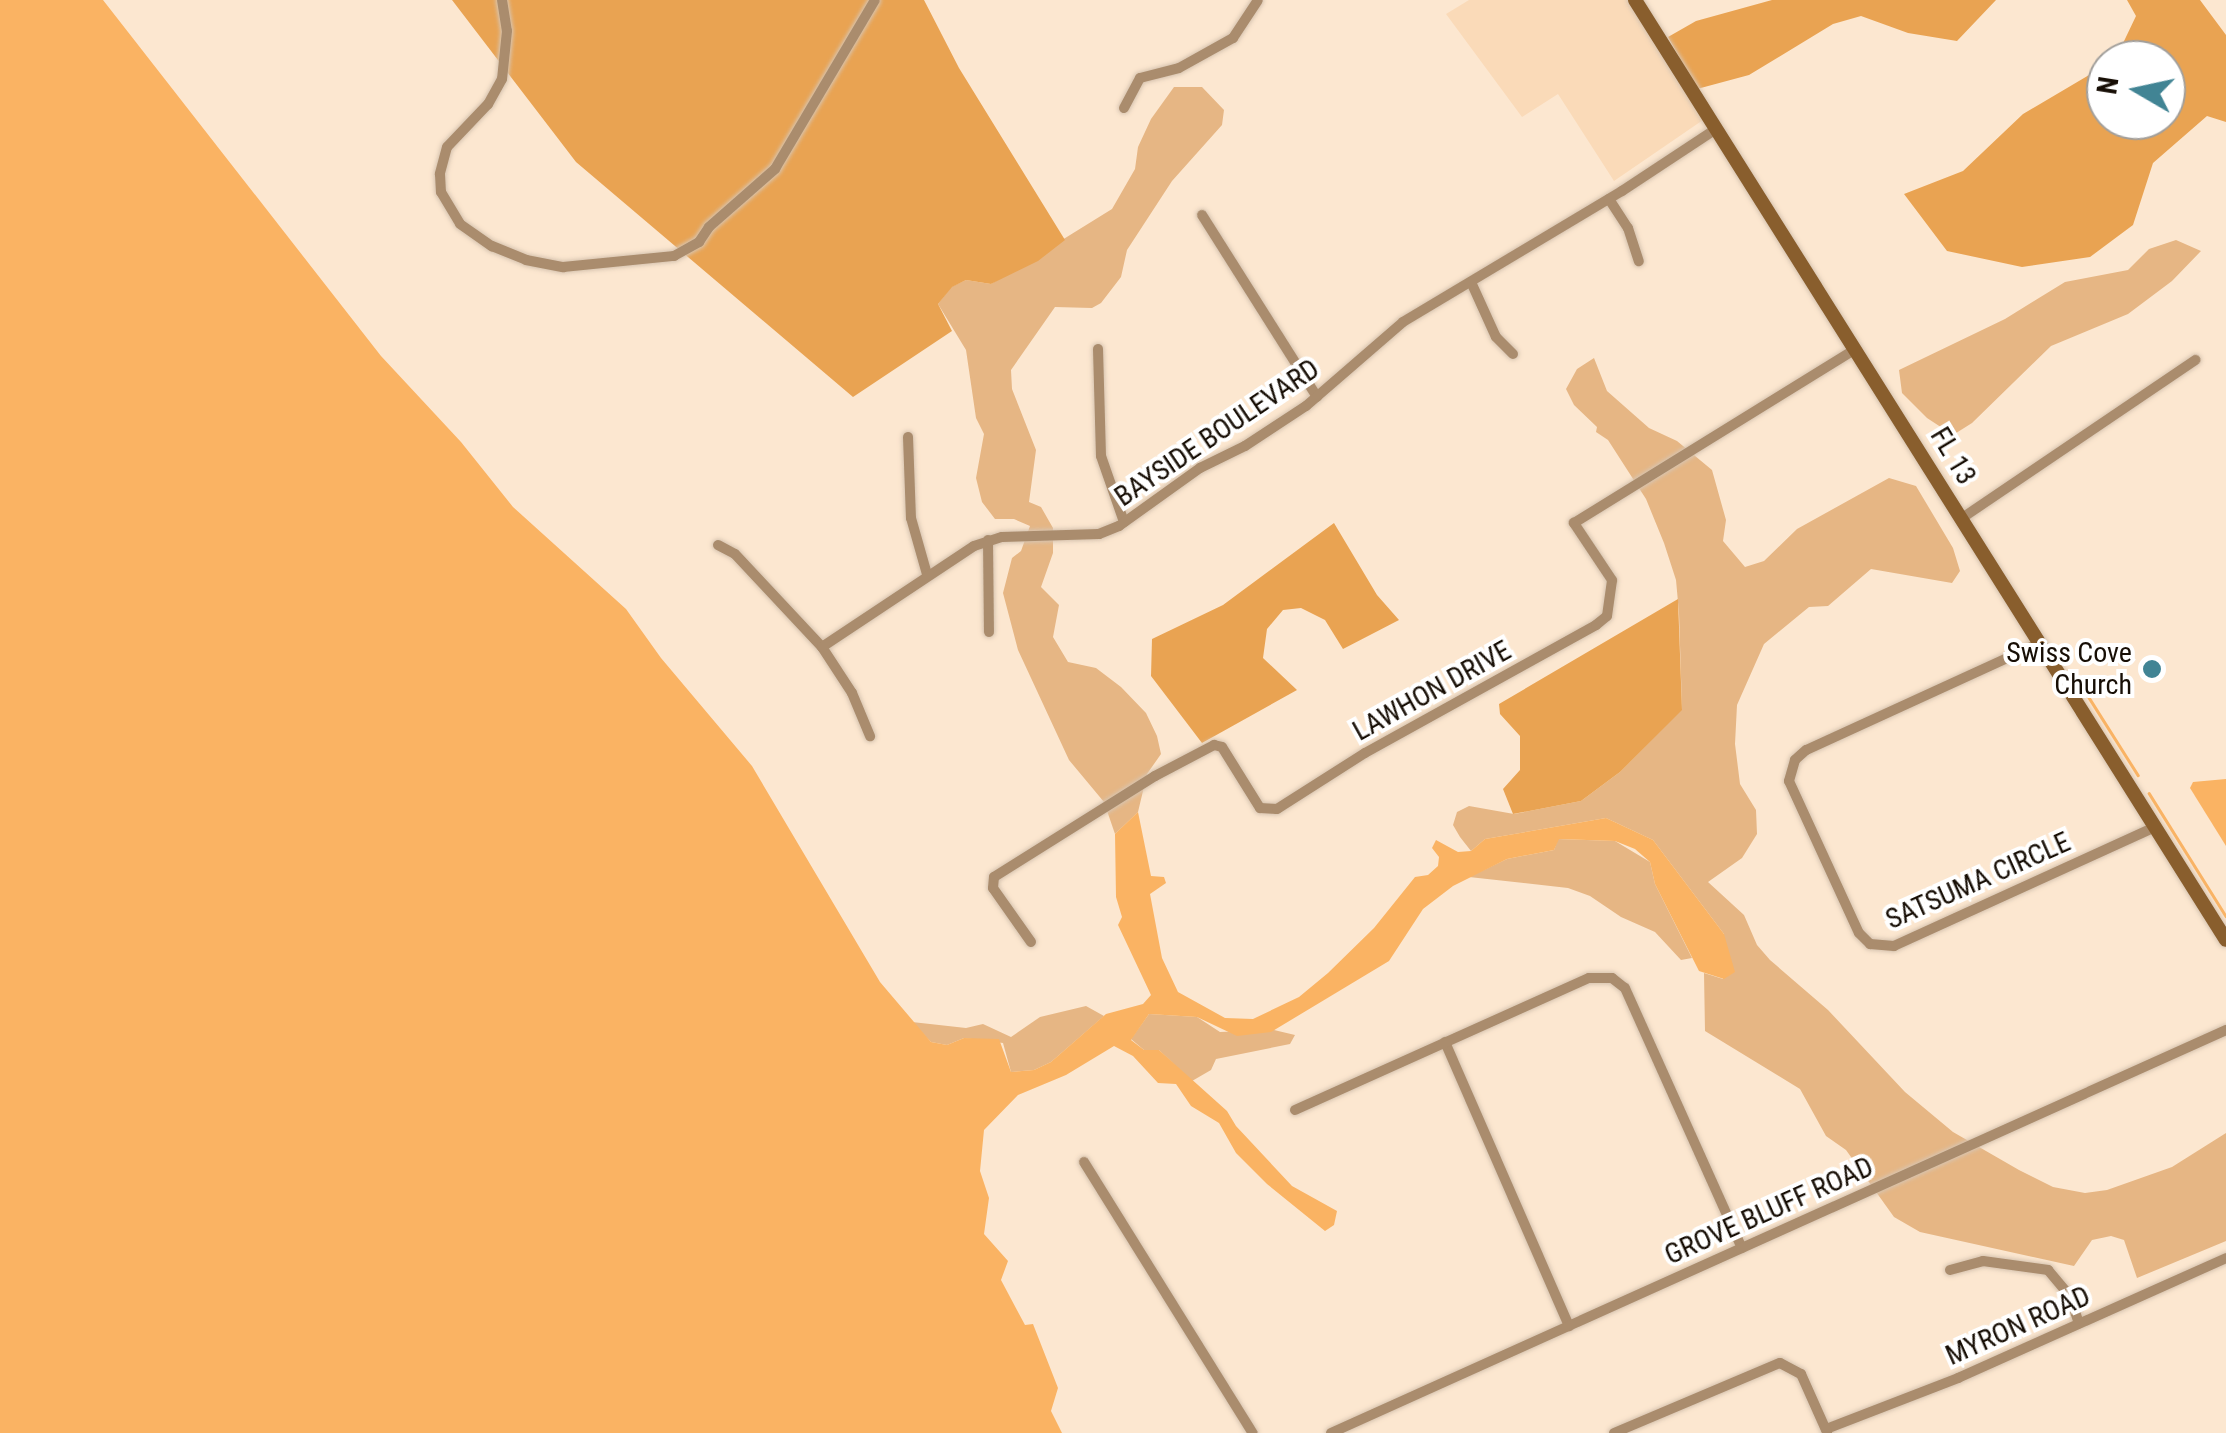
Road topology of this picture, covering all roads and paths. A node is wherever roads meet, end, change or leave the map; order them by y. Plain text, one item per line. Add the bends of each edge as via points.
1 (502, 0) edge
2 (875, 0) edge
3 (1258, 0) edge
4 (1634, 0) edge
5 (1124, 108) dead end
6 (1716, 129) junction
7 (1609, 199) junction
8 (1202, 215) dead end
9 (1639, 260) dead end
10 (1472, 282) junction
11 (1856, 349) junction
12 (1098, 350) dead end
13 (1514, 354) dead end
14 (2194, 360) dead end
15 (1317, 398) junction
16 (908, 437) dead end
17 (1962, 518) junction
18 (1124, 522) junction
19 (988, 540) junction
20 (718, 545) dead end
21 (927, 574) junction
22 (989, 632) dead end
23 (2040, 644) junction
24 (822, 647) junction
25 (870, 736) dead end
26 (2155, 827) junction
27 (2226, 940) edge
28 (1031, 942) dead end
29 (2226, 1030) edge
30 (1445, 1042) junction
31 (1295, 1110) dead end
32 (1084, 1162) dead end
33 (1742, 1248) junction
34 (2226, 1258) edge
35 (1950, 1270) dead end
36 (2080, 1324) junction
37 (1569, 1326) junction
38 (1826, 1431) edge
39 (1253, 1433) edge
40 (1330, 1433) edge
41 (1614, 1433) edge

1 - 2 street via 502,80 447,147 442,192 460,224 492,246 563,267 674,256 698,242 776,169
3 - 5 street via 1233,38 1179,68 1143,76
4 - 6 main road, FL 13
6 - 7 street, BAYSIDE BOULEVARD
6 - 11 main road, FL 13
7 - 9 street
7 - 10 street, BAYSIDE BOULEVARD
8 - 15 street
10 - 13 street via 1496,337
10 - 15 street, BAYSIDE BOULEVARD via 1403,322
11 - 17 main road, FL 13
11 - 28 street, LAWHON DRIVE via 1574,524 1612,580 1607,616 1596,625 1364,752 1277,809 1260,808 1222,747 1214,746 994,877 992,888
12 - 18 street via 1101,456
14 - 17 street
15 - 18 street, BAYSIDE BOULEVARD
16 - 21 street via 911,518
17 - 23 main road, FL 13
18 - 19 street, BAYSIDE BOULEVARD via 1099,534
19 - 21 street, BAYSIDE BOULEVARD
19 - 22 street
20 - 24 street via 735,554
21 - 24 street, BAYSIDE BOULEVARD
23 - 26 main road, FL 13
23 - 26 street, SATSUMA CIRCLE via 1795,760 1789,781 1859,933 1878,947 1894,946
24 - 25 street
26 - 27 main road, FL 13
29 - 33 street, GROVE BLUFF ROAD
30 - 31 street
30 - 33 street via 1589,978 1612,978 1625,988
30 - 37 street
32 - 39 street
33 - 37 street, GROVE BLUFF ROAD
34 - 36 street, MYRON ROAD
35 - 36 street via 1983,1261 2048,1270 2070,1296
36 - 38 street, MYRON ROAD
37 - 40 street, GROVE BLUFF ROAD
38 - 41 street via 1804,1377 1780,1363

